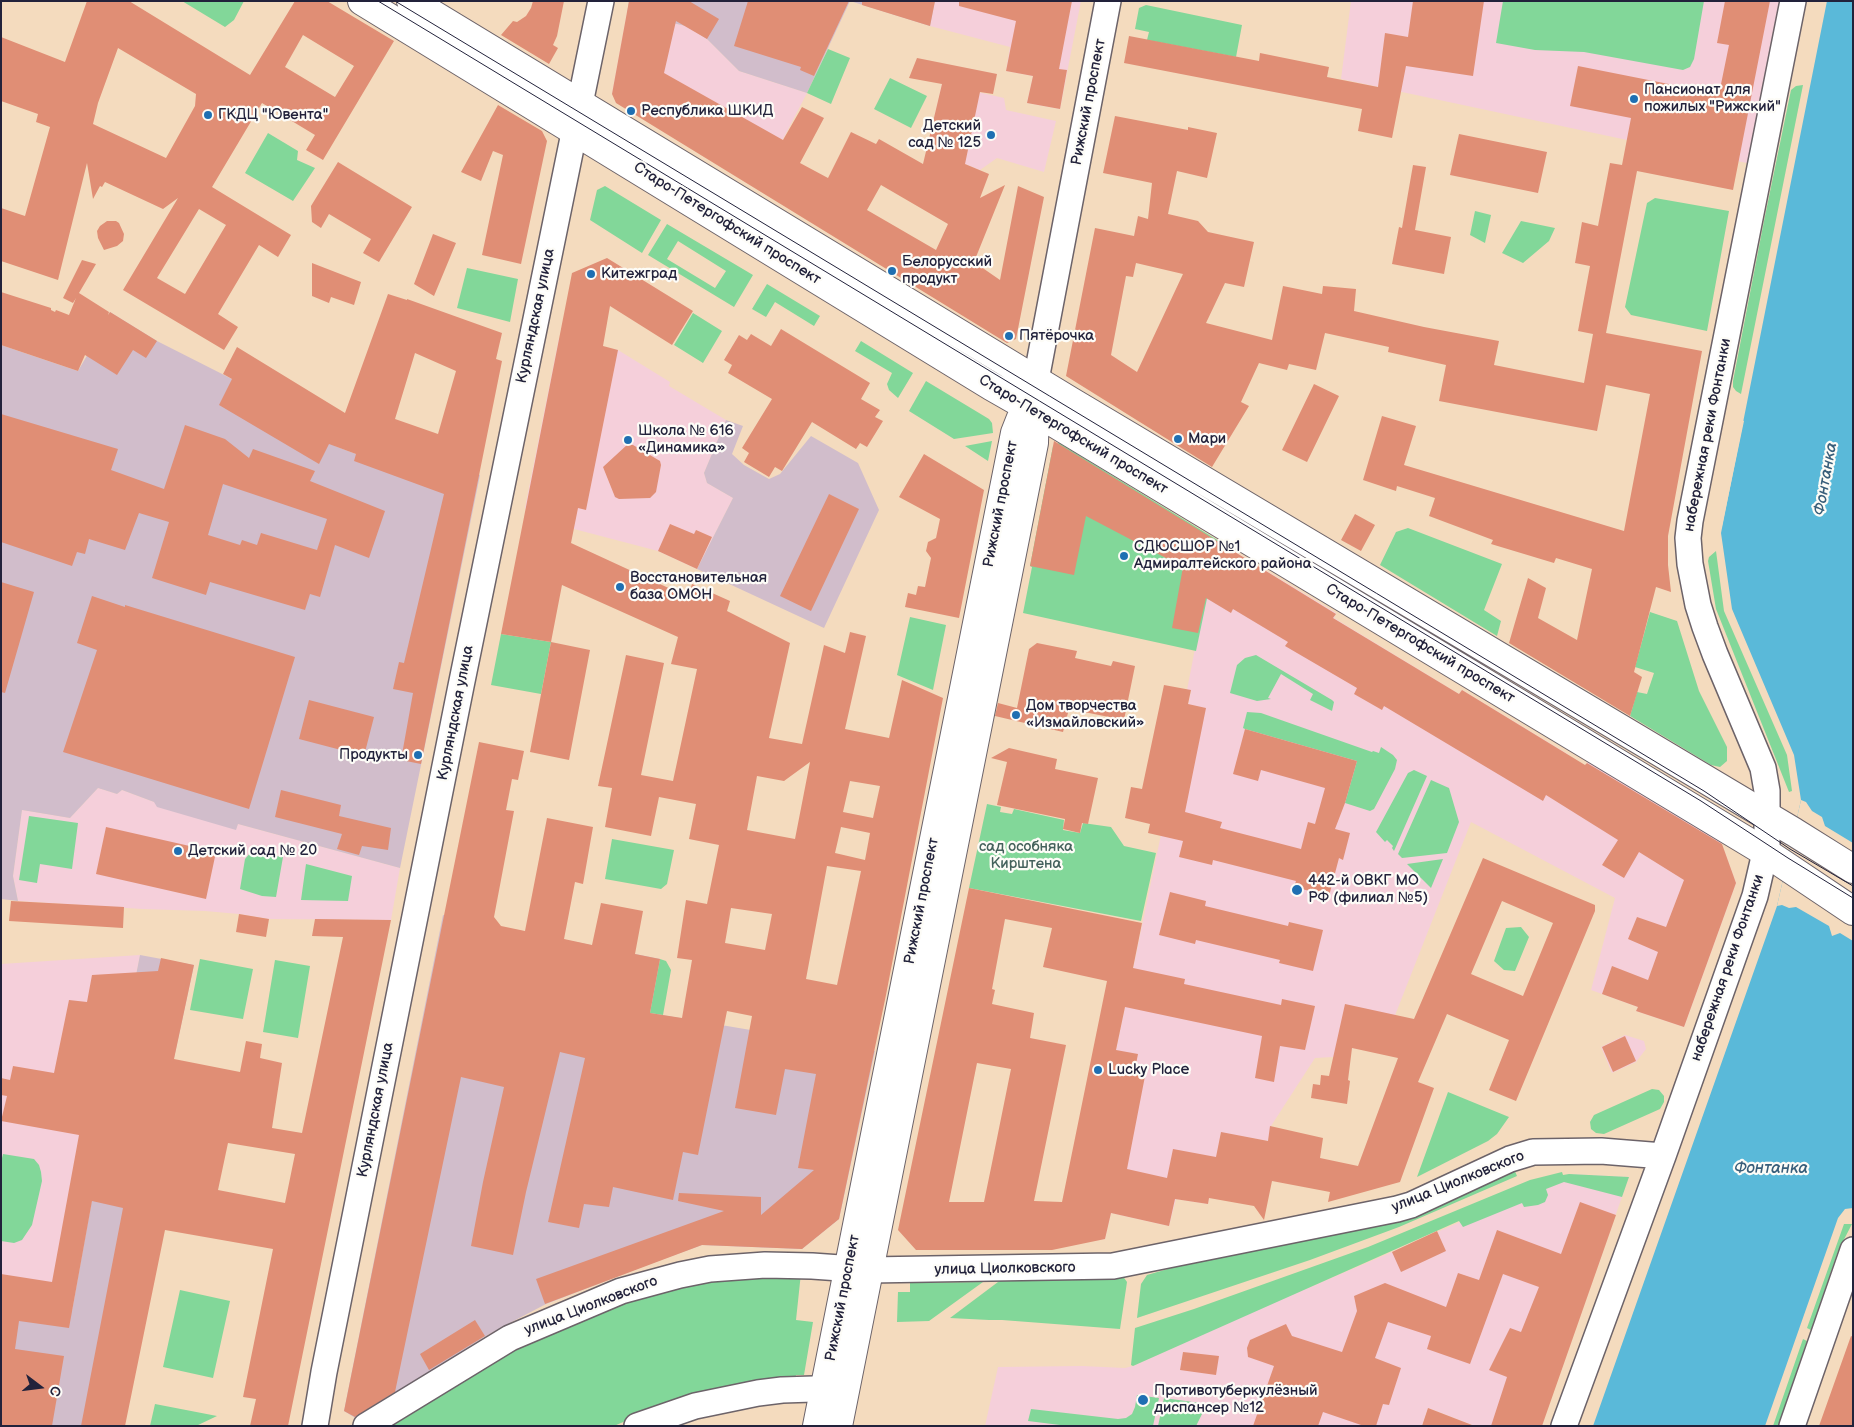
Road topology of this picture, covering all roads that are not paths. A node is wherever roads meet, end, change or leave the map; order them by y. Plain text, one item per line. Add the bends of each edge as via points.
1 (362, 1) edge
2 (411, 1) edge
3 (601, 1) edge
4 (1108, 1) edge
5 (1793, 1) edge
6 (581, 104) junction
7 (575, 131) junction
8 (1036, 380) junction
9 (1031, 408) junction
10 (1767, 816) junction
11 (1775, 859) junction
12 (1853, 869) edge
13 (1853, 911) edge
14 (1663, 1156) junction
15 (1852, 1251) edge
16 (859, 1270) junction
17 (1853, 1286) edge
18 (1832, 1313) junction
19 (835, 1388) junction
20 (315, 1426) edge
21 (366, 1426) edge
22 (637, 1426) edge
23 (817, 1426) edge
24 (838, 1426) edge
25 (1564, 1426) edge
26 (1792, 1426) edge

1 - 7 main road, Старо-Петергофский проспект
2 - 6 main road, Старо-Петергофский проспект
3 - 6 street, Курляндская улица
4 - 8 street, Рижский проспект
5 - 10 street, набережная реки Фонтанки via 1688,538 1690,564 1705,628 1763,768
6 - 7 street, Курляндская улица
6 - 8 main road, Старо-Петергофский проспект
7 - 9 main road, Старо-Петергофский проспект
7 - 20 street, Курляндская улица via 461,686
8 - 9 main road, Рижский проспект
8 - 10 main road, Старо-Петергофский проспект
9 - 11 main road, Старо-Петергофский проспект
9 - 16 main road, Рижский проспект via 1015,433
10 - 11 street, набережная реки Фонтанки
10 - 12 main road, Старо-Петергофский проспект
11 - 13 main road, Старо-Петергофский проспект
11 - 14 street, набережная реки Фонтанки via 1755,896
14 - 16 street, улица Циолковского via 1602,1151 1533,1152 1397,1209 1113,1266
14 - 25 street, набережная реки Фонтанки
15 - 17 street
15 - 18 street
16 - 19 main road, Рижский проспект
16 - 21 street, улица Циолковского via 736,1266 673,1276 621,1291 510,1338
17 - 18 street
18 - 26 street
19 - 22 street via 758,1393 695,1406
19 - 23 main road, Рижский проспект
19 - 24 main road, Рижский проспект

